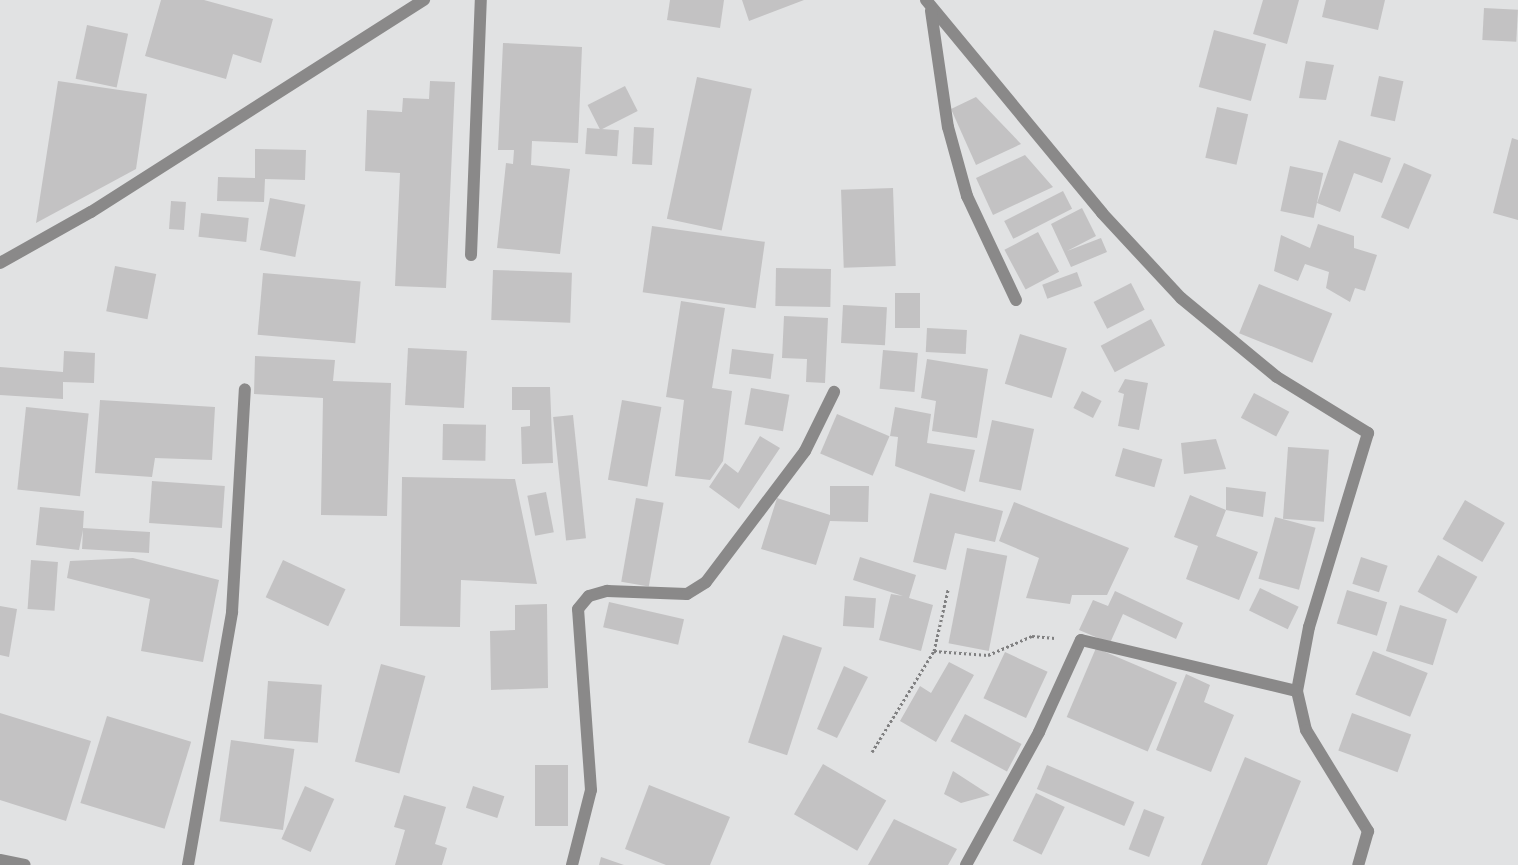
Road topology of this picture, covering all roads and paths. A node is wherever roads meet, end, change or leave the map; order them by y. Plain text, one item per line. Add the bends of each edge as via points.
1 (424, 0) edge
2 (481, 0) edge
3 (928, 5) edge
4 (470, 255) dead end
5 (0, 263) edge
6 (1016, 300) dead end
7 (245, 389) dead end
8 (834, 392) dead end
9 (948, 590) dead end
10 (1081, 640) junction
11 (934, 651) junction
12 (1297, 691) junction
13 (872, 752) dead end
14 (0, 860) edge
15 (25, 865) edge
16 (188, 865) edge
17 (572, 865) edge
18 (966, 865) edge
19 (1358, 865) edge

1 - 5 street via 91,212
2 - 4 street
3 - 6 street via 948,127 967,196
3 - 12 street via 1181,298 1278,377 1368,434 1309,627
7 - 16 street via 232,612
8 - 17 street via 805,451 706,582 687,594 607,591 589,596 578,609 591,790
9 - 11 path
10 - 11 path via 1032,636 988,655
10 - 12 street
10 - 18 street via 1039,732
11 - 13 path
12 - 19 street via 1306,730 1368,831
14 - 15 street

